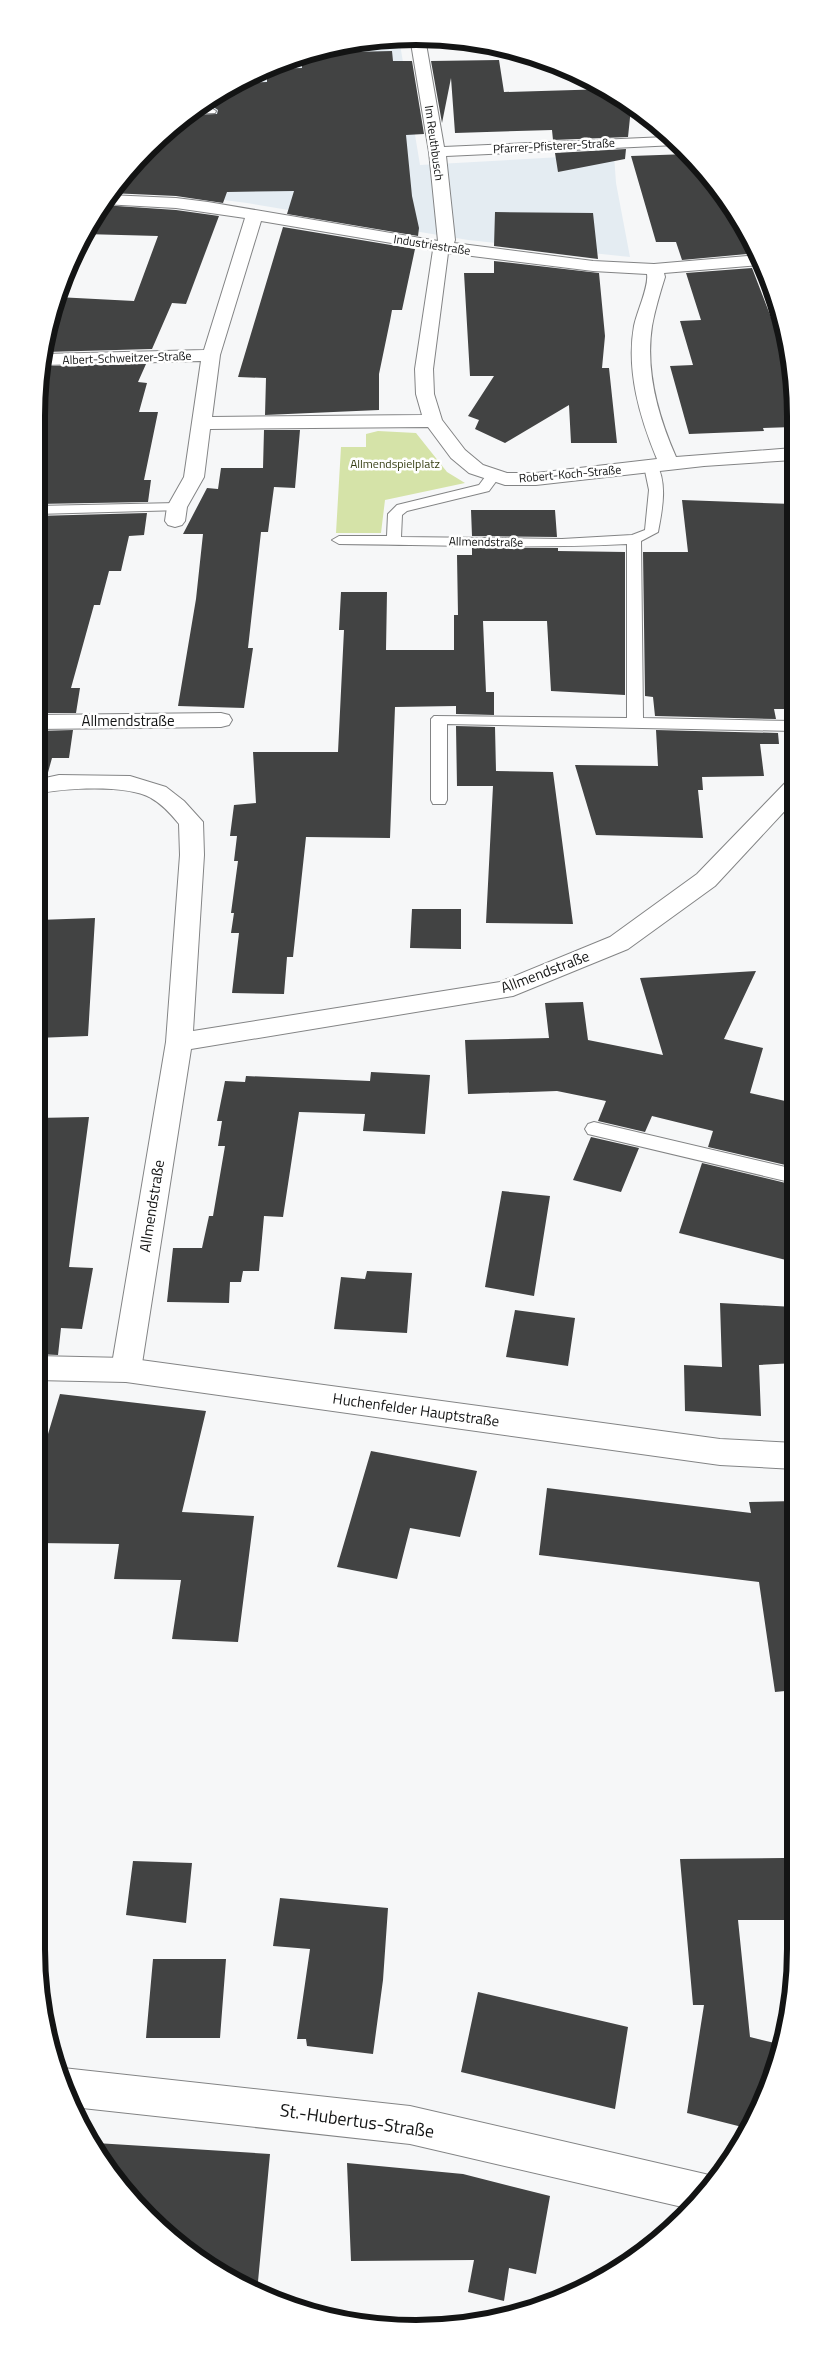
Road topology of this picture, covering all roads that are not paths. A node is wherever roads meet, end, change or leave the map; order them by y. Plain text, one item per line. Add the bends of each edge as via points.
1 (419, 45) edge
2 (204, 112) edge
3 (211, 112) dead end
4 (665, 141) edge
5 (437, 152) junction
6 (115, 200) edge
7 (254, 214) junction
8 (443, 247) junction
9 (753, 261) edge
10 (654, 269) junction
11 (211, 355) junction
12 (49, 360) edge
13 (433, 421) junction
14 (203, 423) junction
15 (787, 454) edge
16 (660, 465) junction
17 (493, 476) junction
18 (45, 510) edge
19 (176, 514) joint
20 (634, 539) junction
21 (339, 540) dead end
22 (394, 541) junction
23 (221, 720) dead end
24 (635, 721) junction
25 (45, 722) edge
26 (787, 726) edge
27 (45, 785) edge
28 (787, 794) edge
29 (439, 800) dead end
30 (179, 1042) junction
31 (594, 1129) dead end
32 (787, 1174) edge
33 (45, 1368) edge
34 (126, 1370) junction
35 (787, 1456) edge
36 (72, 2088) edge
37 (697, 2191) edge

1 - 5 street, Im Reuthbusch
2 - 3 lane
4 - 5 street, Pfarrer-Pfisterer-Straße
5 - 8 street, Im Reuthbusch via 447,240
6 - 7 street, Industriestraße via 176,202
7 - 8 street, Industriestraße
7 - 11 street, Albert-Schweitzer-Straße
8 - 10 street, Industriestraße via 593,266
8 - 13 street, Robert-Koch-Straße via 439,254 423,381
9 - 10 street, Industriestraße
10 - 16 street via 656,277 642,334 641,368
11 - 12 street, Albert-Schweitzer-Straße
11 - 14 street, Albert-Schweitzer-Straße
13 - 14 street
13 - 17 street, Robert-Koch-Straße via 463,460
14 - 19 street, Albert-Schweitzer-Straße via 194,477
15 - 16 street, Robert-Koch-Straße
16 - 17 street, Robert-Koch-Straße via 536,479
16 - 20 lane via 654,474 655,513 650,532
17 - 22 lane via 484,488 402,508 396,514
18 - 19 lane, Albert-Schweitzer-Straße
20 - 22 lane, Allmendstraße via 562,543
20 - 24 lane
21 - 22 lane, Allmendstraße
23 - 25 street, Allmendstraße
24 - 26 lane
24 - 29 lane via 439,719
27 - 30 street, Allmendstraße via 59,782 130,783 158,792 191,822 192,855
28 - 30 street, Allmendstraße via 706,880 620,943 504,990
30 - 34 street, Allmendstraße
31 - 32 lane
33 - 34 street, Huchenfelder Hauptstraße
34 - 35 street, Huchenfelder Hauptstraße via 720,1452
36 - 37 street, St.-Hubertus-Straße via 410,2125

